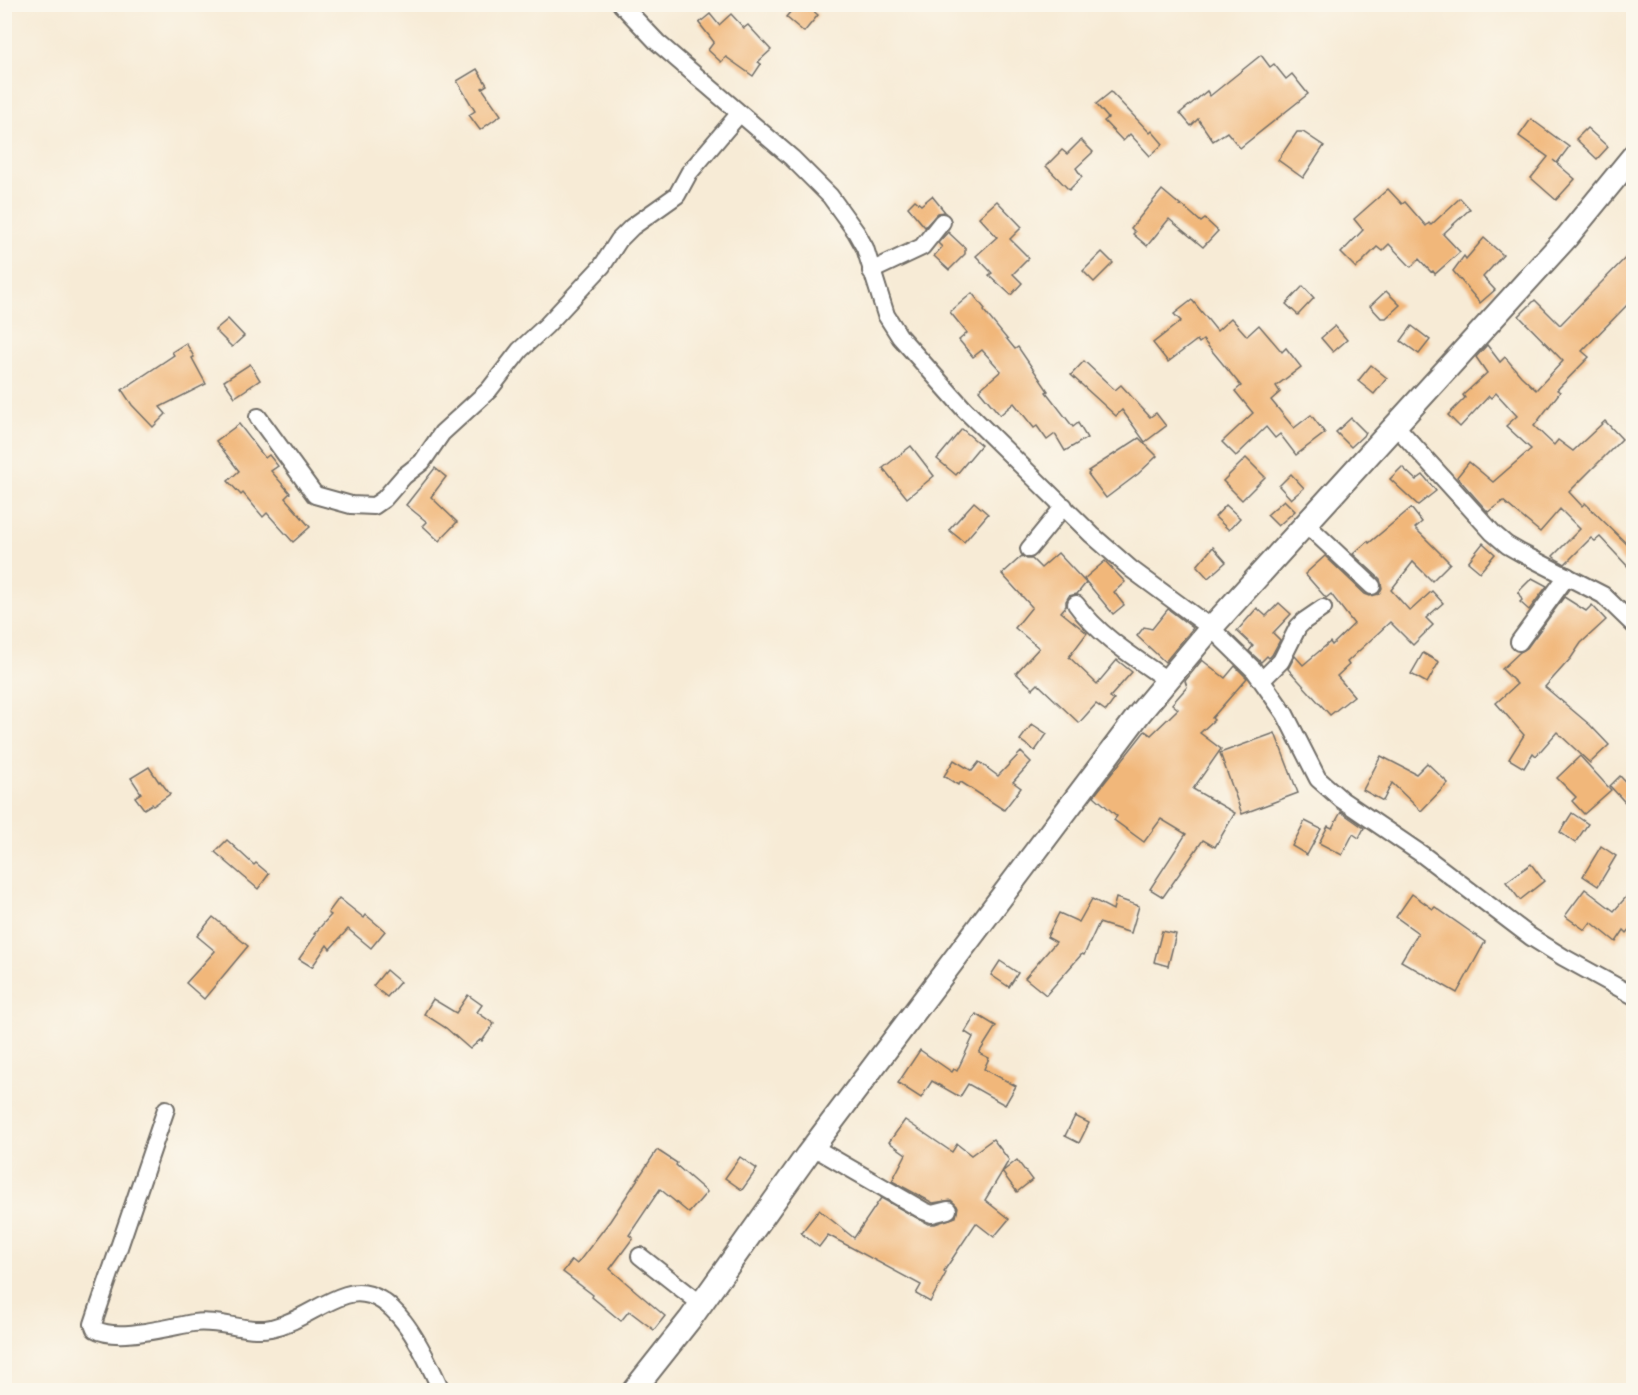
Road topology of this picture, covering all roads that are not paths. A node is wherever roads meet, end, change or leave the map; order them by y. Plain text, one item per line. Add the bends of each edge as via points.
1 (621, 4) edge
2 (739, 114) junction
3 (1634, 155) edge
4 (942, 222) dead end
5 (880, 267) junction
6 (258, 417) dead end
7 (1394, 424) junction
8 (1064, 506) junction
9 (1306, 524) junction
10 (1029, 549) dead end
11 (1567, 576) junction
12 (1372, 586) dead end
13 (1076, 604) dead end
14 (1323, 609) dead end
15 (1634, 625) edge
16 (1211, 628) junction
17 (1519, 642) dead end
18 (1270, 672) junction
19 (1167, 681) junction
20 (1634, 996) edge
21 (166, 1109) dead end
22 (813, 1147) junction
23 (948, 1210) dead end
24 (640, 1256) dead end
25 (700, 1304) junction
26 (441, 1390) edge
27 (634, 1390) edge

1 - 2 street via 657,42
2 - 5 street via 830,196
2 - 6 street via 689,173 677,195 625,233 602,266 520,350 489,390 442,433 422,462 375,506 351,505 315,495
3 - 7 main road via 1567,237
4 - 5 street via 922,247
5 - 8 street via 886,315 900,337 964,409
7 - 9 main road
7 - 11 street via 1493,533 1514,549
8 - 10 street
8 - 16 street via 1131,569
9 - 12 street
9 - 16 main road
11 - 15 street via 1603,595
11 - 17 street
13 - 19 street via 1116,644
14 - 18 street via 1298,627
16 - 18 street
16 - 19 main road
18 - 20 street via 1285,714 1318,779 1531,937
19 - 22 main road
21 - 26 street via 93,1324 95,1329 127,1334 208,1322 268,1328 291,1322 348,1294 364,1293 395,1310 427,1358
22 - 23 street via 924,1211 932,1214
22 - 25 main road
24 - 25 street
25 - 27 main road

